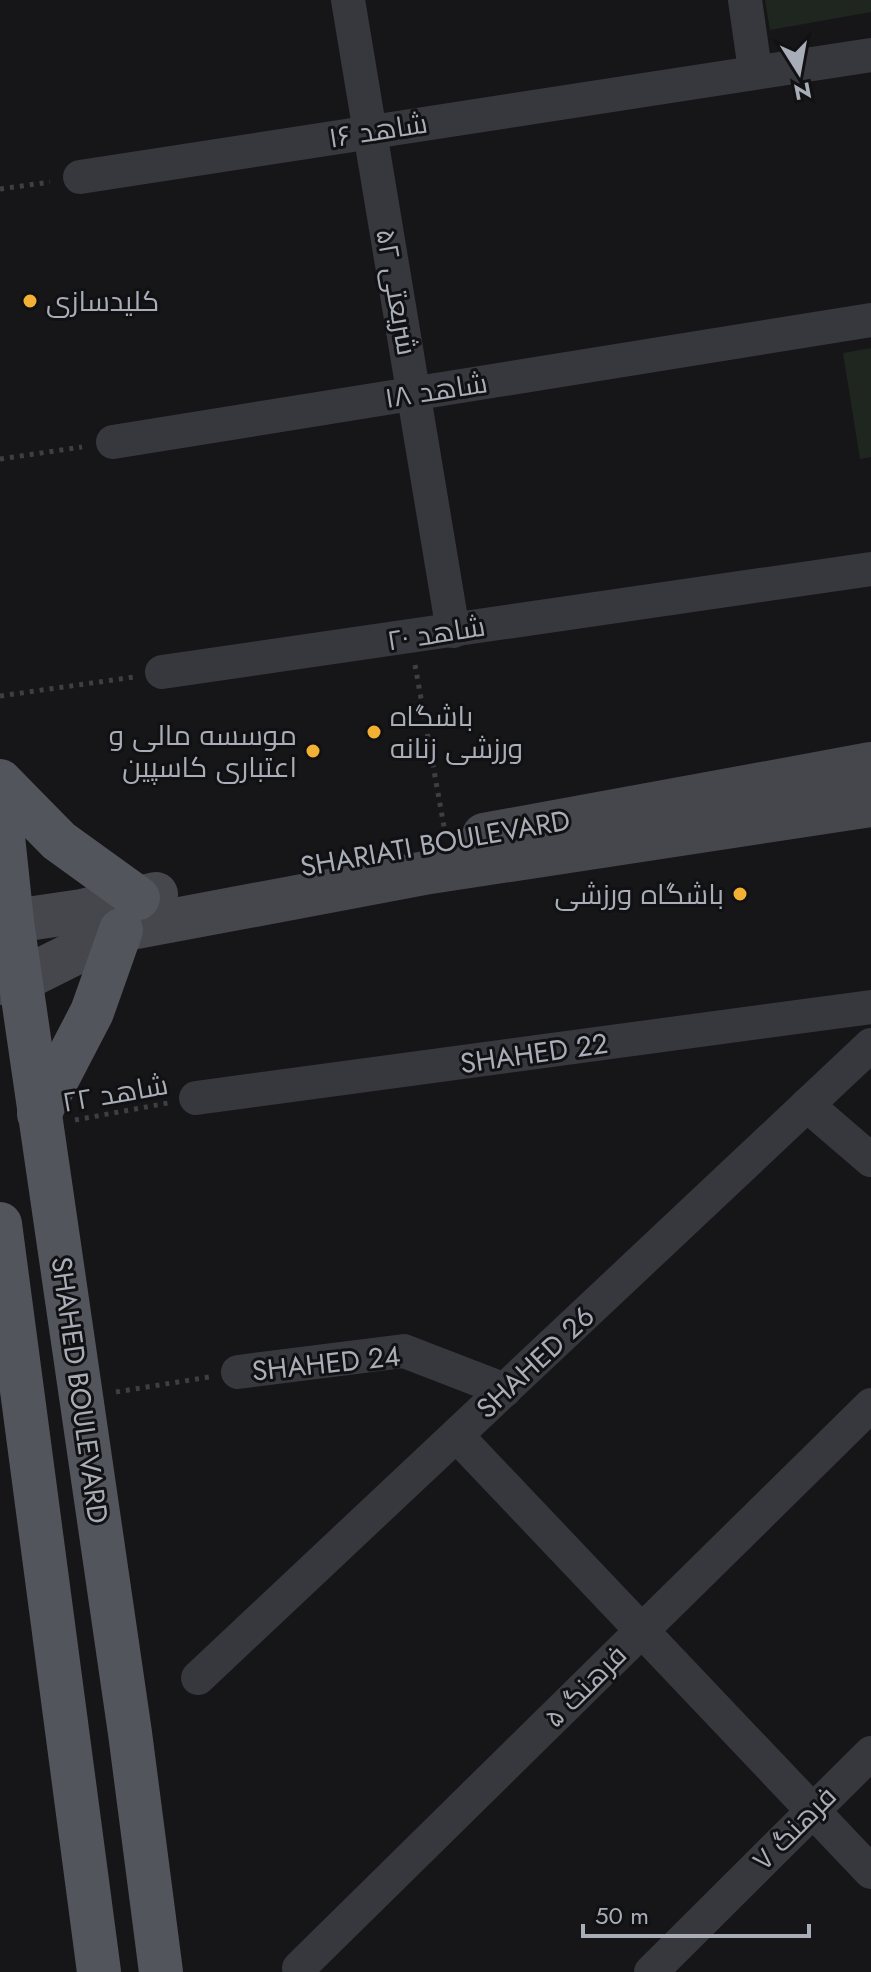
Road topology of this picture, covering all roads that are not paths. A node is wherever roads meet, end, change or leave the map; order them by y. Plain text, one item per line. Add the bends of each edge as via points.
1 (348, 0) edge
2 (745, 0) edge
3 (871, 55) edge
4 (755, 70) junction
5 (370, 131) junction
6 (80, 177) road end
7 (871, 320) edge
8 (414, 393) junction
9 (113, 442) road end
10 (871, 569) edge
11 (453, 631) junction
12 (162, 672) road end
13 (871, 764) edge
14 (0, 781) edge
15 (871, 805) edge
16 (0, 808) edge
17 (130, 914) junction
18 (6, 922) edge
19 (11, 982) edge
20 (871, 1007) edge
21 (871, 1045) edge
22 (196, 1098) road end
23 (807, 1105) junction
24 (40, 1120) junction
25 (871, 1160) edge
26 (0, 1224) edge
27 (238, 1372) road end
28 (505, 1390) junction
29 (871, 1405) edge
30 (457, 1436) junction
31 (642, 1630) junction
32 (198, 1678) dead end
33 (871, 1753) edge
34 (812, 1810) junction
35 (871, 1872) edge
36 (299, 1968) dead end
37 (99, 1972) edge
38 (161, 1972) edge
39 (651, 1972) edge

1 - 5 street, شریعتی ۵۲
2 - 4 street
3 - 4 street, شاهد ۱۶
4 - 5 street, شاهد ۱۶
5 - 6 street, شاهد ۱۶
5 - 8 street, شریعتی ۵۲
7 - 8 street, شاهد ۱۸
8 - 9 street, شاهد ۱۸
8 - 11 street, شریعتی ۵۲
10 - 11 street, شاهد ۲۰
11 - 12 street, شاهد ۲۰
13 - 17 main road, SHARIATI BOULEVARD via 447,841
14 - 17 main road
15 - 17 main road, SHARIATI BOULEVARD
16 - 18 main road, SHAHED BOULEVARD
17 - 18 main road, SHARIATI BOULEVARD via 82,911
17 - 19 main road
17 - 24 main road via 92,1012
18 - 19 main road, SHAHED BOULEVARD
19 - 24 main road, SHAHED BOULEVARD
20 - 22 street, SHAHED 22
21 - 23 street, SHAHED 26
23 - 25 street
23 - 28 street, SHAHED 26
24 - 38 main road, SHAHED BOULEVARD
26 - 37 main road, SHAHED BOULEVARD
27 - 28 street, SHAHED 24 via 404,1351
28 - 30 street, SHAHED 26
29 - 31 street, فرهنگ ۵
30 - 31 street
30 - 32 street, SHAHED 26
31 - 34 street
31 - 36 street, فرهنگ ۵
33 - 34 street, فرهنگ ۷
34 - 35 street
34 - 39 street, فرهنگ ۷

